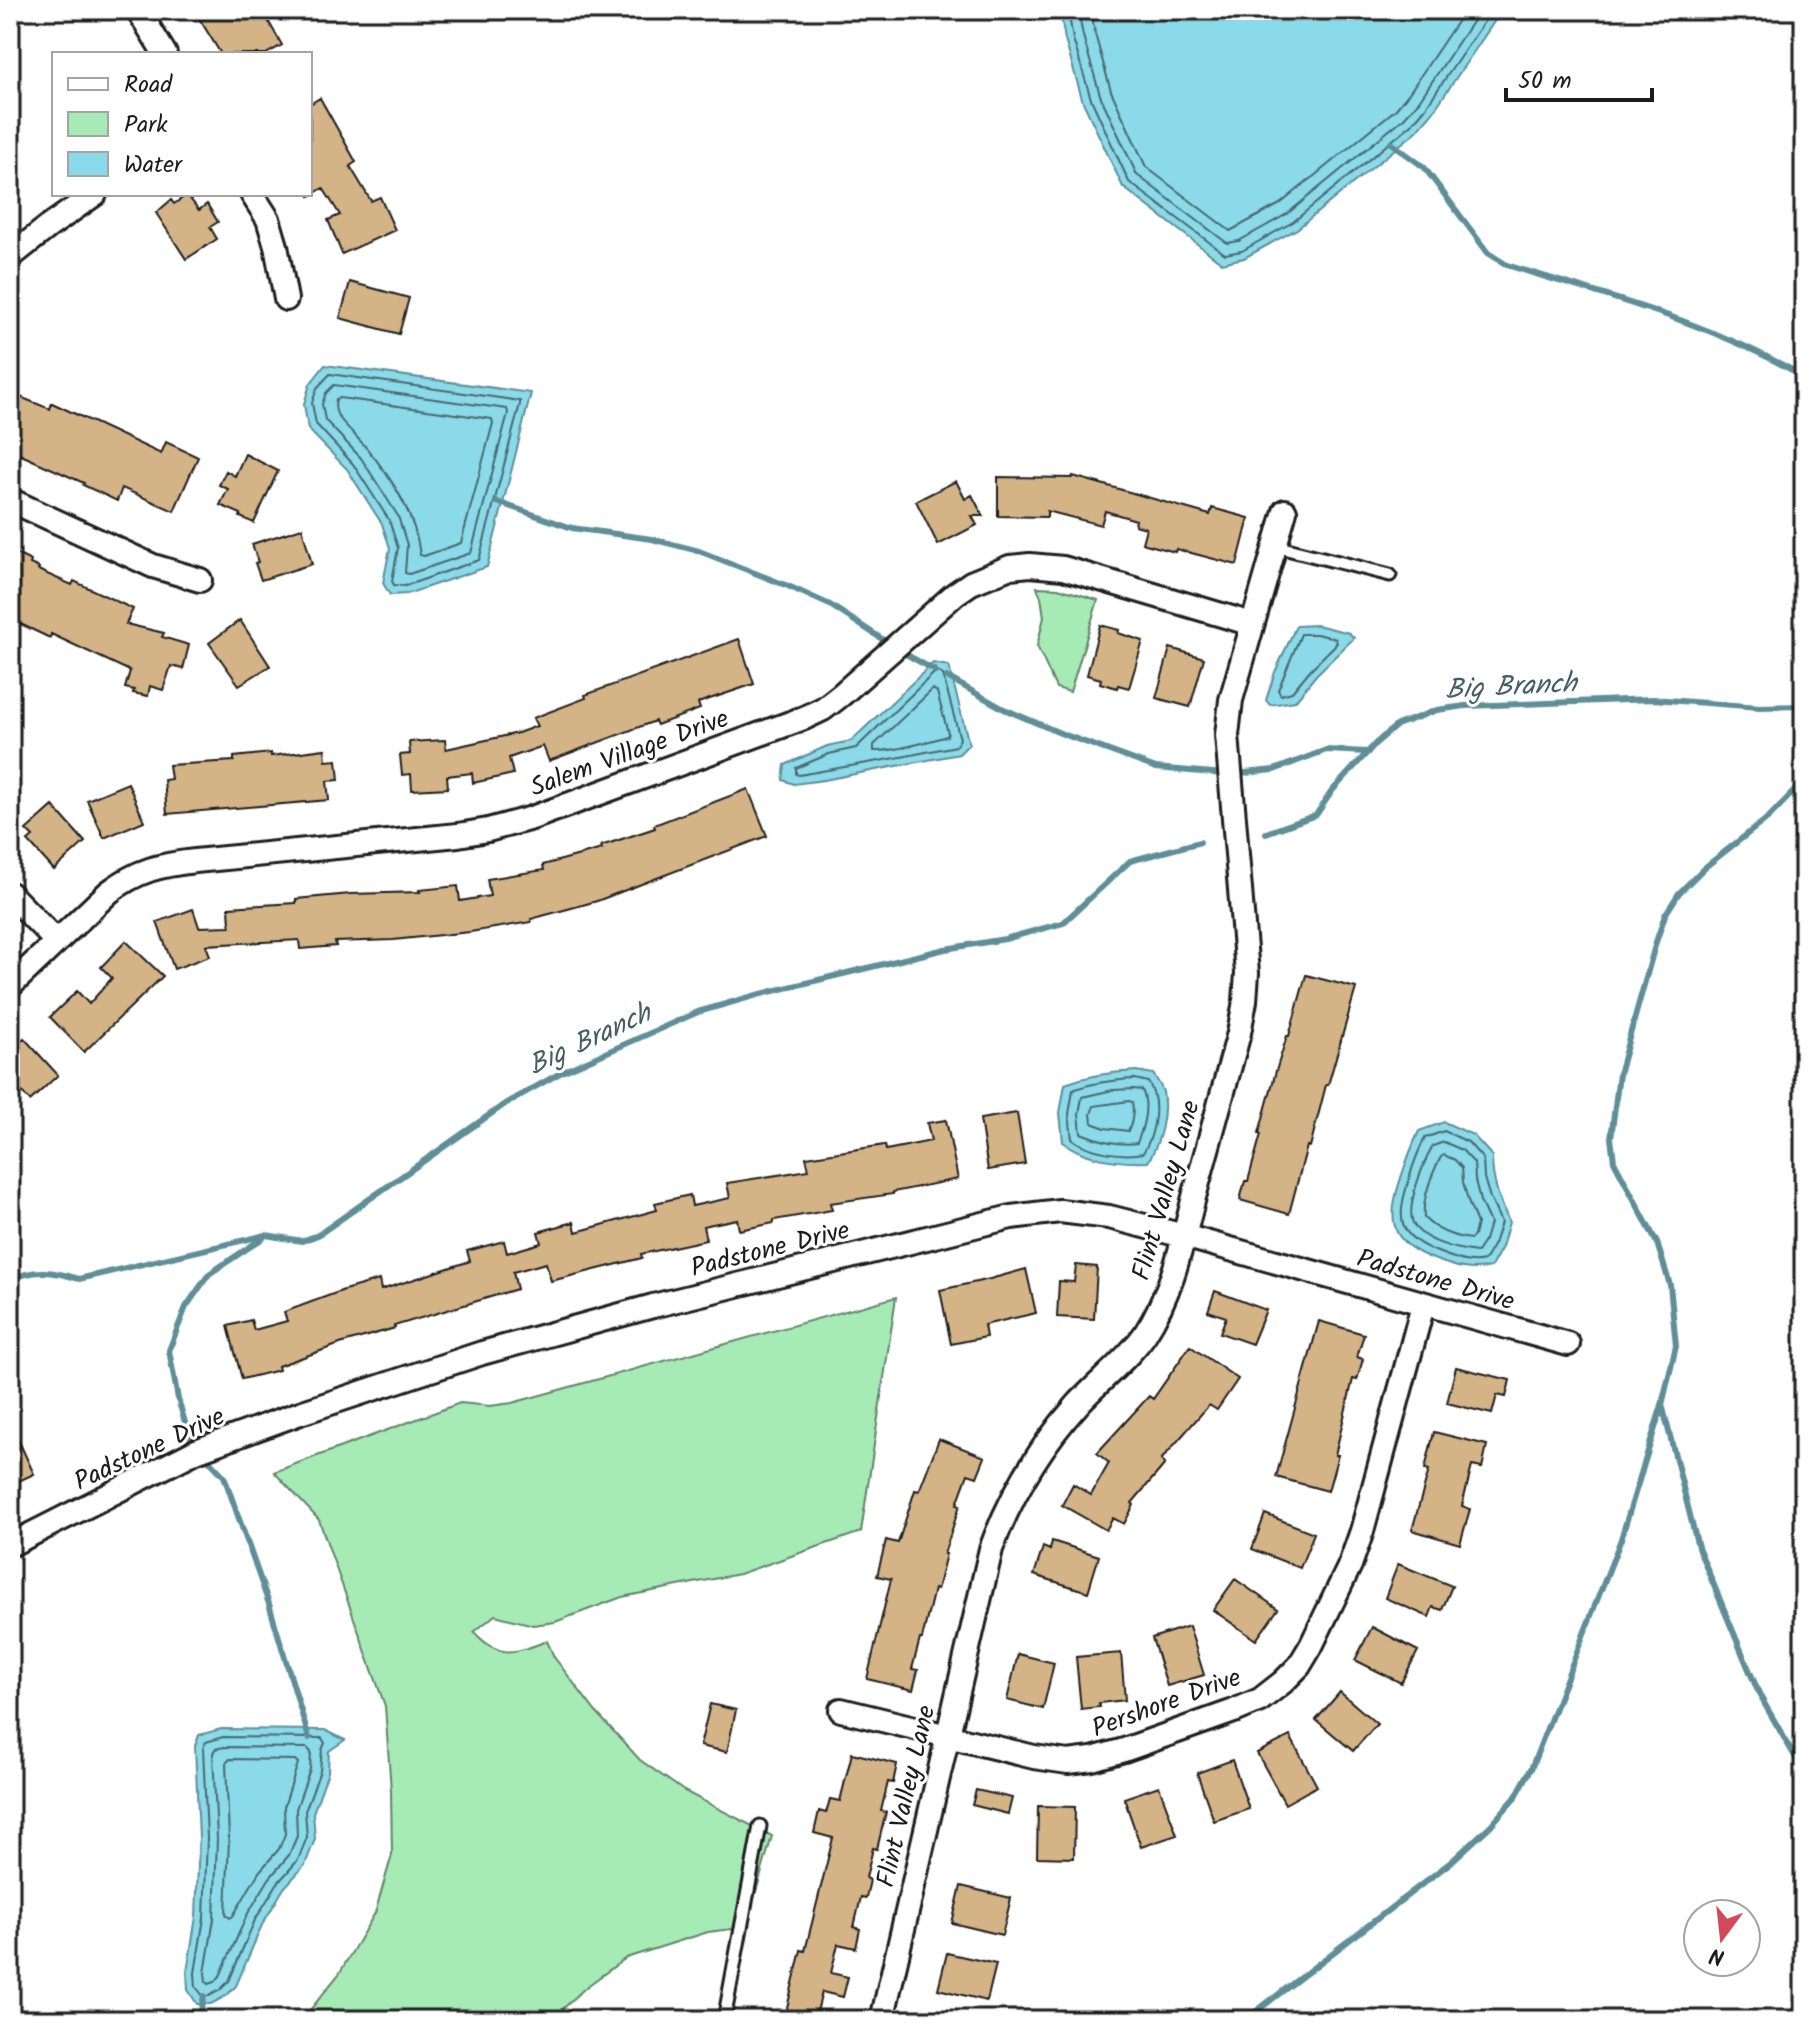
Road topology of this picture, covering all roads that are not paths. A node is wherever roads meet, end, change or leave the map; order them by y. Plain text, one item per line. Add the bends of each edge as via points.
1 (138, 10) edge
2 (164, 52) edge
3 (92, 196) edge
4 (253, 196) edge
5 (10, 257) edge
6 (286, 299) dead end
7 (10, 500) edge
8 (1285, 511) dead end
9 (1275, 546) junction
10 (1390, 575) dead end
11 (200, 580) dead end
12 (1252, 624) junction
13 (10, 894) edge
14 (56, 941) junction
15 (10, 986) edge
16 (1184, 1236) junction
17 (1423, 1305) junction
18 (1568, 1344) dead end
19 (10, 1545) edge
20 (841, 1710) dead end
21 (948, 1736) junction
22 (760, 1826) dead end
23 (724, 2020) edge
24 (882, 2020) edge

1 - 2 street
3 - 5 street
4 - 6 street via 268,219
7 - 11 street via 153,566
8 - 9 street, Flint Valley Lane
9 - 10 lane
9 - 12 street, Flint Valley Lane
12 - 14 street, Salem Village Drive via 1063,568 1010,567 955,594 841,695 804,718 488,830 159,866 125,880
12 - 16 street, Flint Valley Lane via 1227,735 1245,1001
13 - 14 street
14 - 15 street, Salem Village Drive
16 - 17 street, Padstone Drive
16 - 19 street, Padstone Drive via 1109,1217 1035,1213 653,1306 482,1353 196,1451
16 - 21 street, Flint Valley Lane via 1144,1335 1048,1440 1003,1517
17 - 18 street, Padstone Drive
17 - 21 street, Pershore Drive via 1350,1565 1311,1646 1283,1682 1234,1711 1092,1759 1034,1757
20 - 21 street, Pershore Drive
21 - 24 street, Flint Valley Lane
22 - 23 lane

